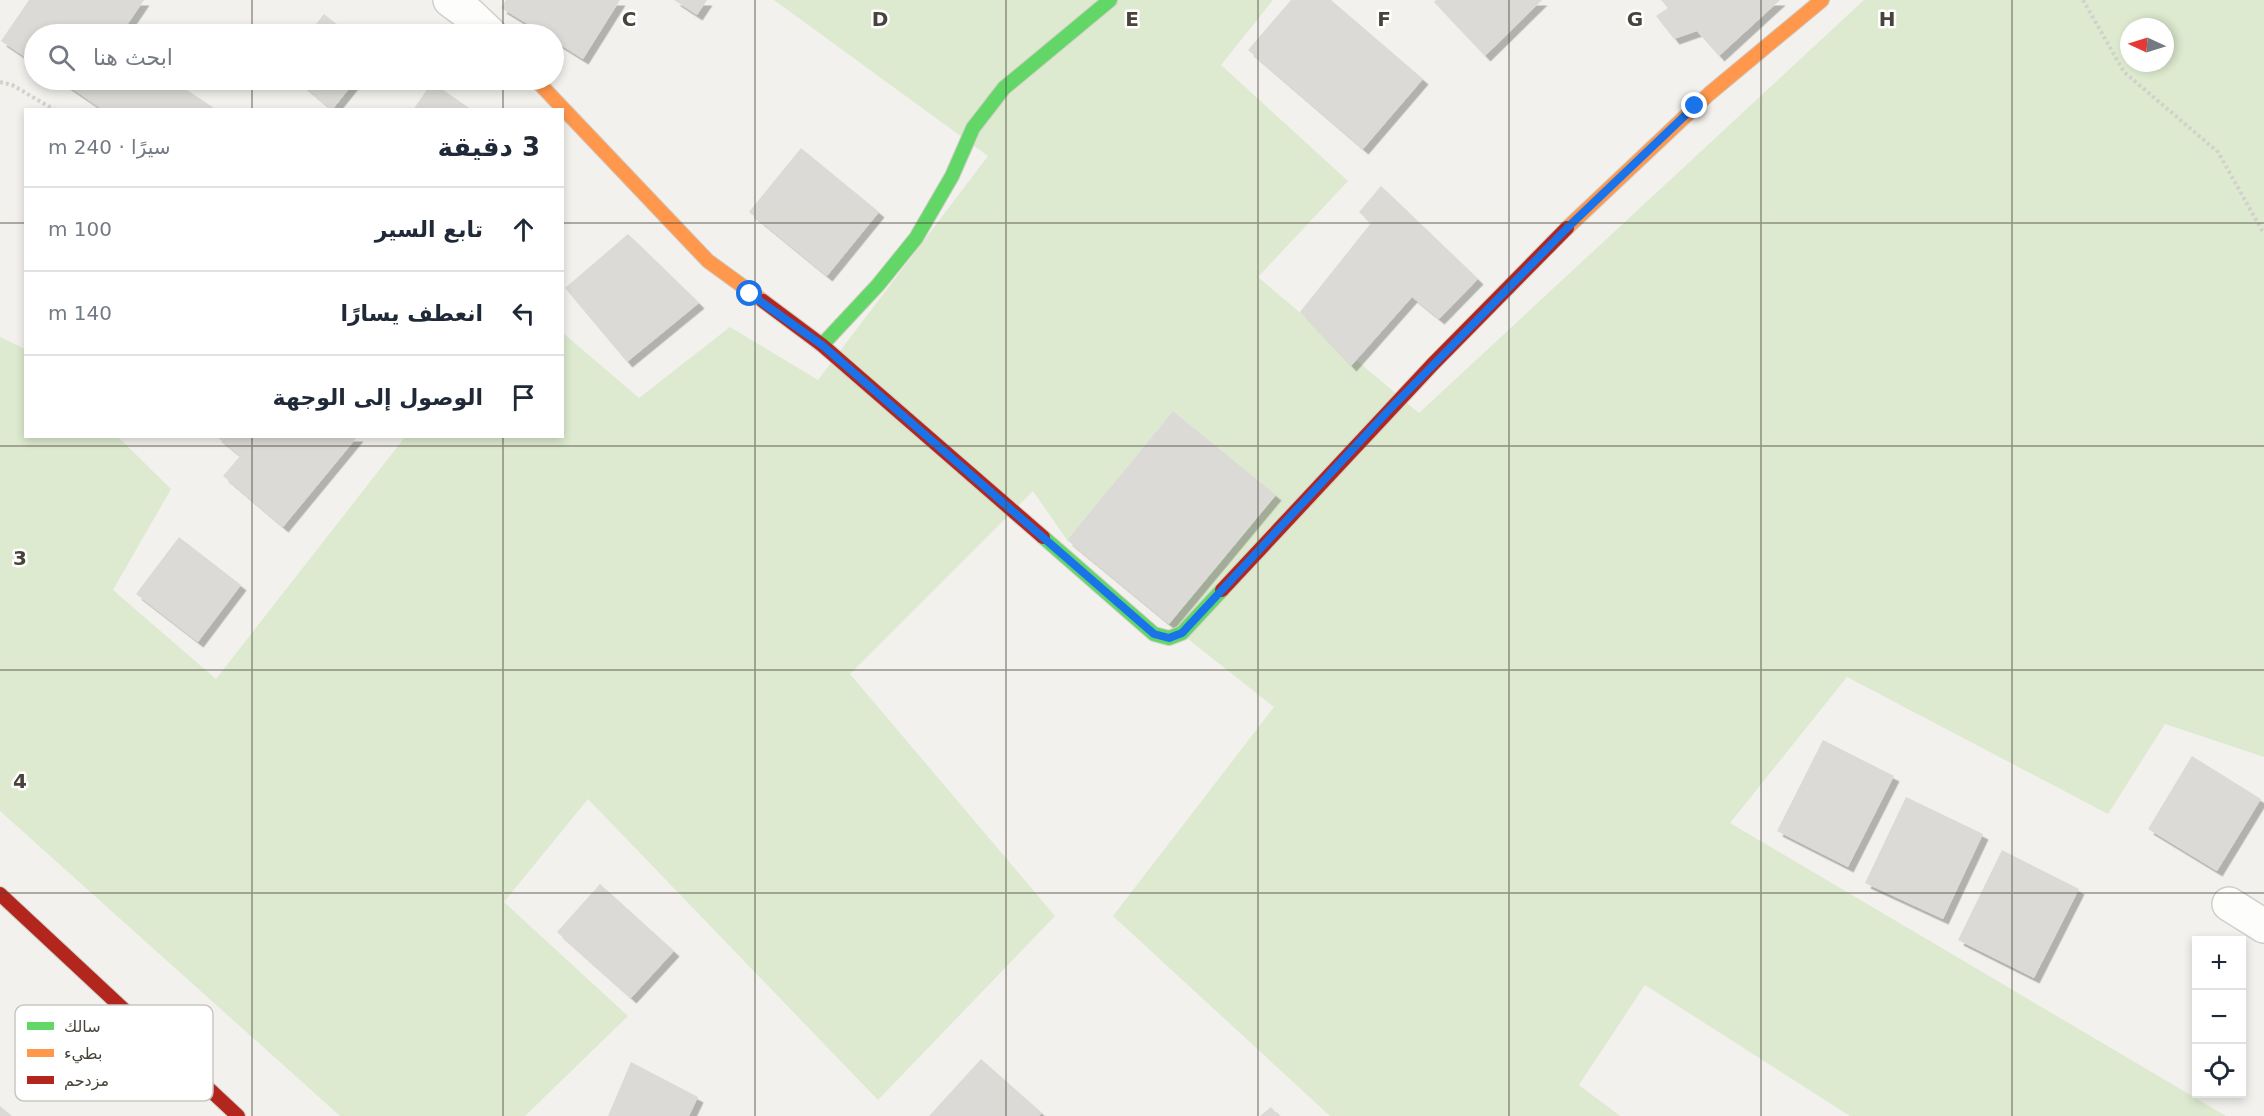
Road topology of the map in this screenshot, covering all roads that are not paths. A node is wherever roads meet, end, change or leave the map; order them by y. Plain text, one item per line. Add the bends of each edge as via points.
1 (450, 0) edge
2 (1110, 0) edge
3 (1822, 0) edge
4 (480, 24) edge
5 (546, 90) edge
6 (563, 108) edge
7 (564, 109) edge
8 (822, 345) junction
9 (0, 894) edge
10 (2229, 904) dead end
11 (2264, 926) edge
12 (119, 1005) edge
13 (213, 1093) edge
14 (238, 1116) edge

1 - 4 street
2 - 8 street via 1004,88 973,128 952,176 916,237
3 - 8 street via 1695,106 1567,228 1390,409 1182,633 1169,638 1154,634
5 - 6 street
7 - 8 street via 708,261
9 - 12 street
10 - 11 street
13 - 14 street

